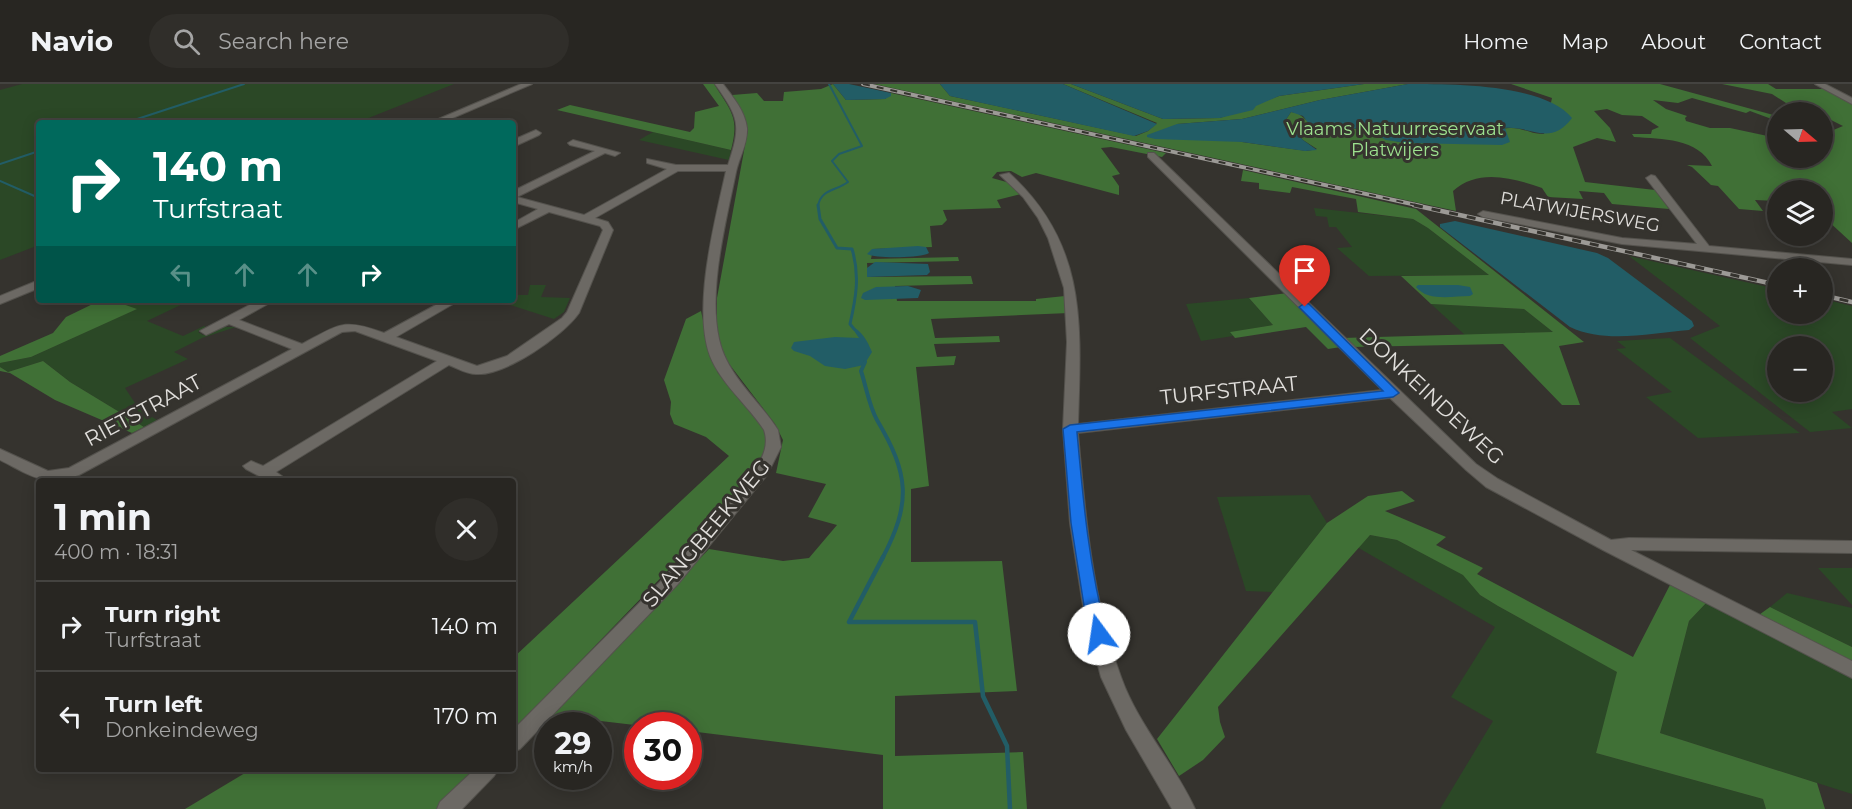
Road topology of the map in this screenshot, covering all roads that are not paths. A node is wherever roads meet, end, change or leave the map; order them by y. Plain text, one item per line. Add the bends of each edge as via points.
1 (528, 84) edge
2 (719, 84) edge
3 (1819, 84) edge
4 (1852, 101) edge
5 (440, 120) edge
6 (535, 133) dead end
7 (516, 142) edge
8 (573, 142) dead end
9 (604, 150) junction
10 (615, 153) dead end
11 (1150, 155) dead end
12 (650, 161) dead end
13 (676, 168) junction
14 (732, 168) junction
15 (1005, 175) dead end
16 (1651, 178) dead end
17 (516, 195) edge
18 (516, 198) edge
19 (547, 209) junction
20 (1483, 213) dead end
21 (587, 218) junction
22 (516, 225) edge
23 (1706, 249) junction
24 (1852, 262) edge
25 (36, 285) edge
26 (0, 300) edge
27 (263, 303) edge
28 (448, 303) edge
29 (229, 320) junction
30 (206, 330) dead end
31 (386, 337) junction
32 (302, 348) junction
33 (446, 361) junction
34 (1393, 393) junction
35 (1070, 429) junction
36 (0, 454) edge
37 (264, 472) dead end
38 (1610, 546) junction
39 (1852, 547) edge
40 (1852, 670) edge
41 (516, 740) edge
42 (485, 772) edge
43 (455, 808) edge
44 (1184, 809) edge

1 - 5 street
2 - 14 street, SLANGBEEKWEG via 733,101 742,129
3 - 4 street
6 - 7 street
8 - 9 street
9 - 10 street
9 - 17 street
11 - 34 street, DONKEINDEWEG
12 - 13 street
13 - 14 street
13 - 21 street
14 - 41 street, SLANGBEEKWEG via 711,287 716,354 725,372 768,426 774,438 772,453 762,472 672,580
15 - 35 street via 1027,195 1043,218 1054,238 1070,288 1074,342
16 - 23 street, PLATWIJERSWEG
18 - 19 street
19 - 21 street
19 - 22 street
20 - 23 street, PLATWIJERSWEG via 1611,240
21 - 33 street, RIETSTRAAT via 604,224 608,230 573,314 488,370
23 - 24 street, PLATWIJERSWEG
25 - 26 street
27 - 29 street
28 - 31 street
29 - 30 street
29 - 32 street
31 - 32 street, RIETSTRAAT via 356,327 339,329
31 - 33 street, RIETSTRAAT
32 - 36 street, RIETSTRAAT via 74,472 42,475
33 - 37 street
34 - 35 street, TURFSTRAAT
34 - 38 street, DONKEINDEWEG via 1492,483
35 - 44 street via 1078,523 1093,612 1111,677 1133,724
38 - 39 street
38 - 40 street, DONKEINDEWEG
42 - 43 street

